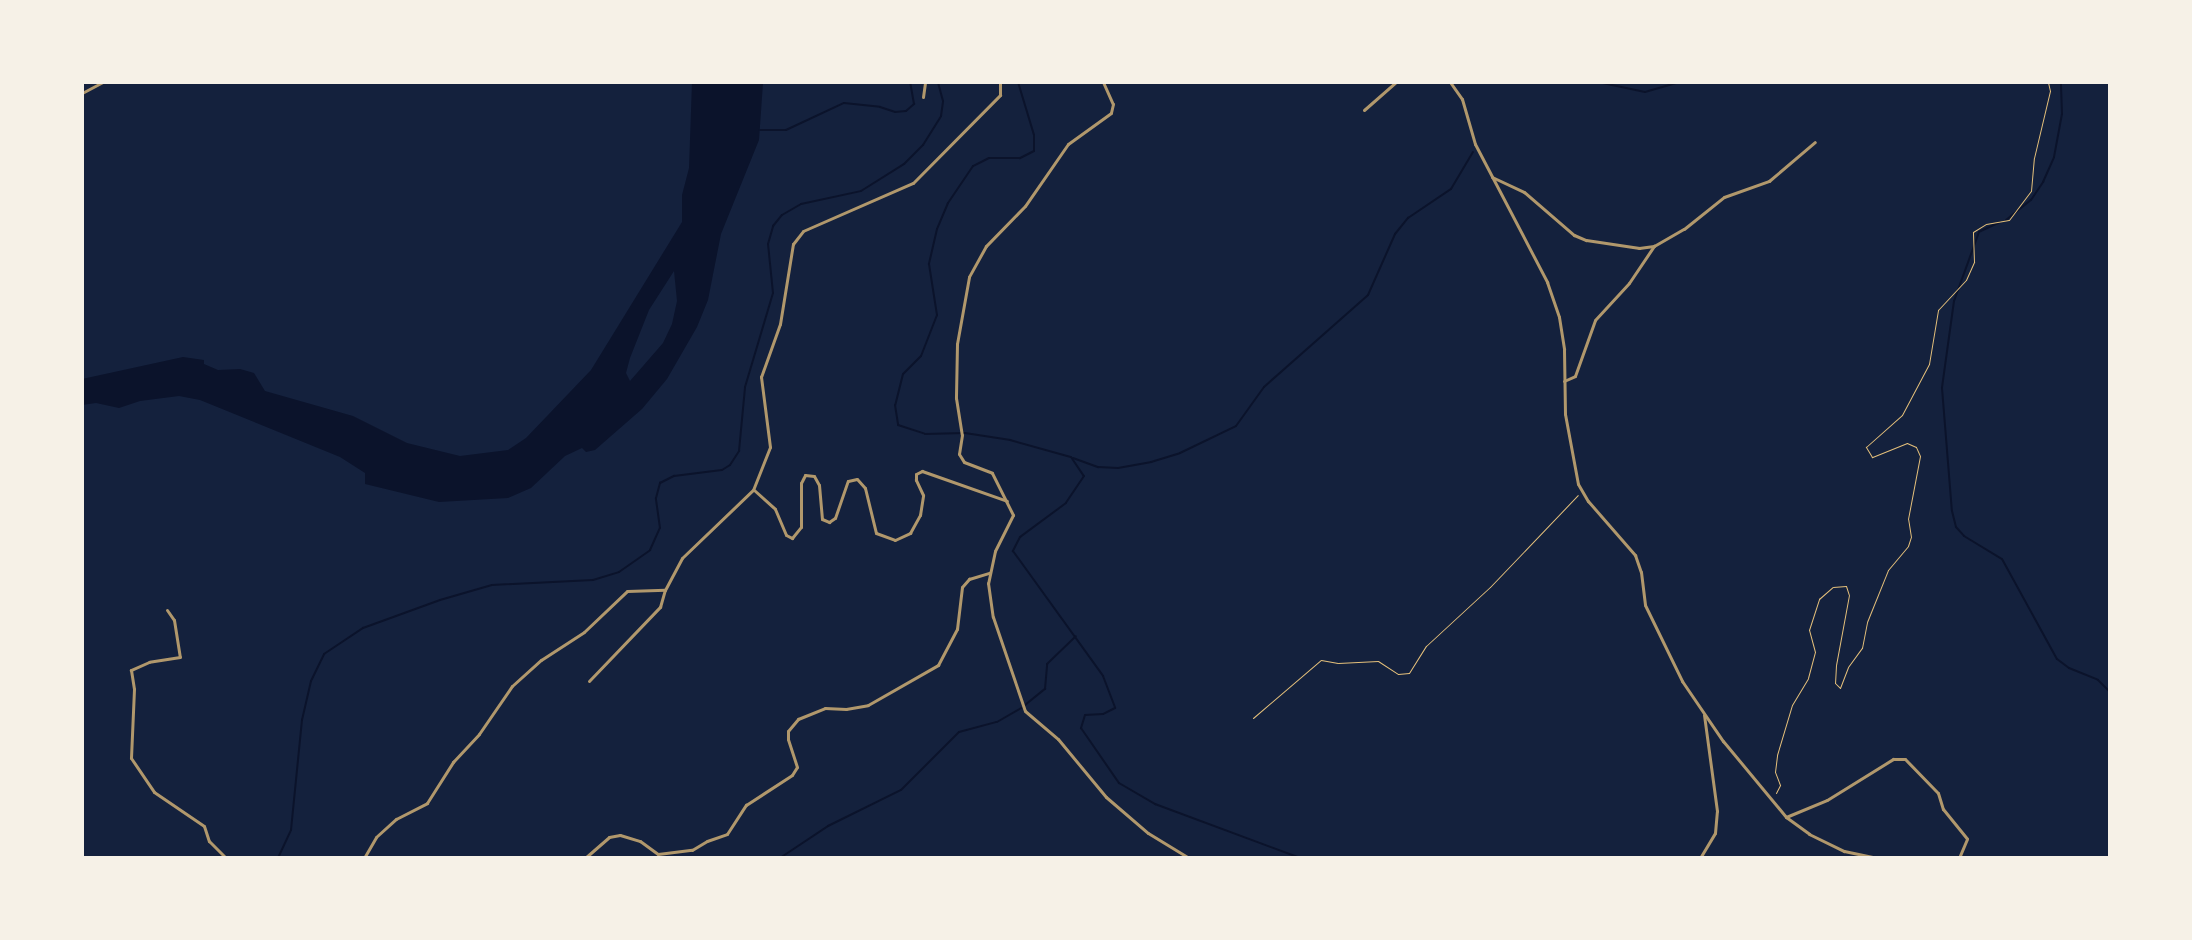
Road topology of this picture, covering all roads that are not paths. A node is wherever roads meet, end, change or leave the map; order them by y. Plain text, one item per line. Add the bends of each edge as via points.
1 (103, 82) edge
2 (925, 82) edge
3 (1000, 82) edge
4 (1103, 82) edge
5 (1396, 82) edge
6 (1450, 82) edge
7 (82, 93) edge
8 (923, 97) dead end
9 (1364, 110) dead end
10 (1815, 142) dead end
11 (1492, 177) junction
12 (1654, 246) junction
13 (1639, 248) junction
14 (1647, 257) junction
15 (1564, 381) junction
16 (753, 490) junction
17 (1007, 501) junction
18 (989, 573) junction
19 (665, 590) junction
20 (167, 610) dead end
21 (589, 681) dead end
22 (1704, 714) junction
23 (1786, 817) junction
24 (226, 858) edge
25 (364, 858) edge
26 (585, 858) edge
27 (1189, 858) edge
28 (1700, 858) edge
29 (1877, 858) edge
30 (1959, 858) edge

1 - 7 street
2 - 8 street
3 - 16 street via 1000,95 913,183 803,231 793,244 780,324 761,377 770,447
4 - 17 street via 1113,104 1111,113 1068,144 1025,206 986,246 969,277 957,344 961,458 992,473
5 - 9 street
6 - 11 street via 1462,99 1470,131
10 - 12 street via 1769,181 1724,197
11 - 13 street via 1524,192 1574,235
11 - 15 street via 1550,289 1562,329
12 - 13 street
12 - 14 street
13 - 14 street
14 - 15 street via 1595,320 1575,376
15 - 22 street via 1581,489 1635,555 1645,605
16 - 17 street via 775,509 792,538 801,527 805,475 814,476 819,485 822,519 829,522 848,481 857,479 865,488 876,533 895,540 910,533 920,515 923,495 916,474 922,471
16 - 19 street via 682,558
17 - 18 street via 1013,515
18 - 26 street via 962,587 957,629 938,665 868,705 825,708 798,719 788,731 796,758 792,775 746,805 727,834 692,850 658,854 620,835 609,837
18 - 27 street via 993,617 1025,711 1058,739 1106,797 1148,833
19 - 21 street via 660,607
19 - 25 street via 627,591 584,632 541,660 512,686 427,803 396,819 376,837
20 - 24 street via 174,620 180,657 131,670 131,758 154,792 204,826 209,841
22 - 23 street
22 - 28 street via 1717,811 1715,833
23 - 29 street via 1844,851
23 - 30 street via 1827,800 1893,759 1905,759 1938,793 1943,809 1967,839

